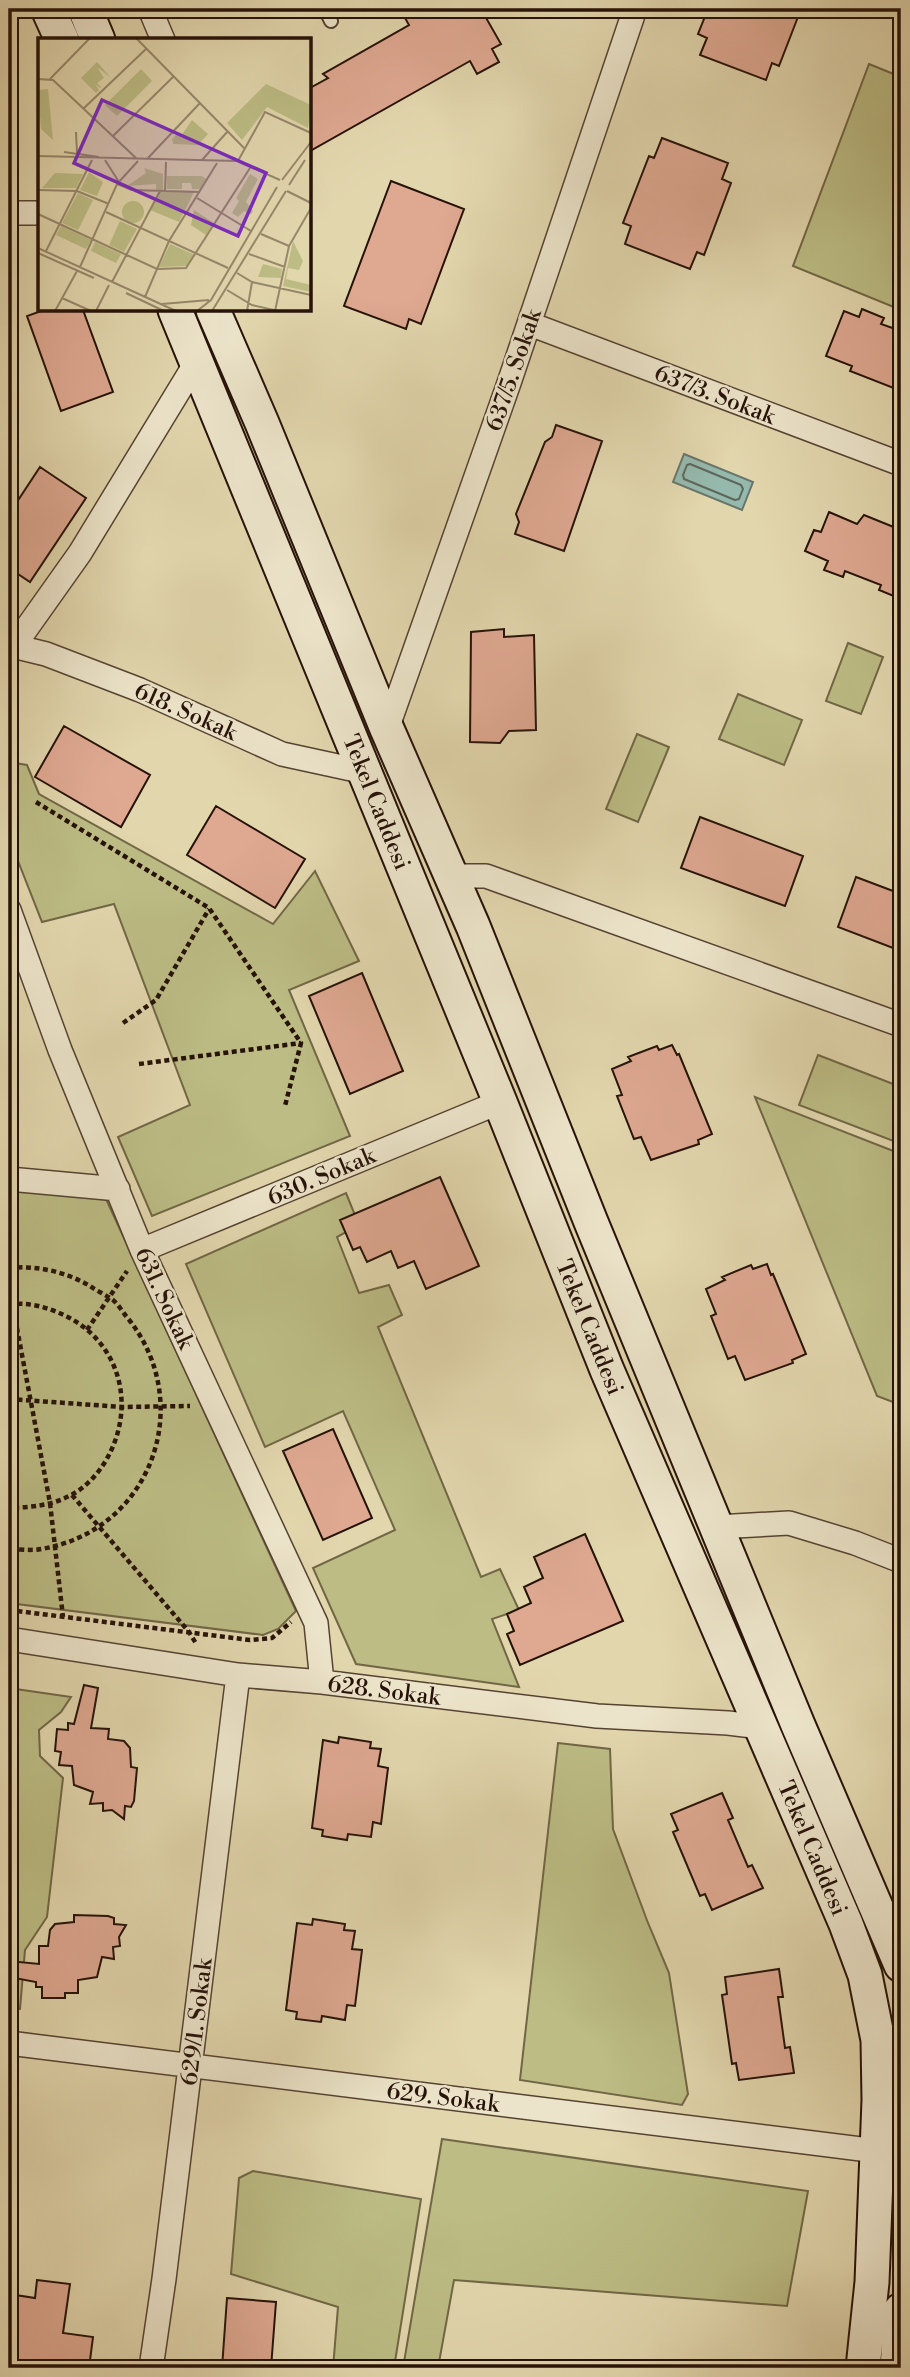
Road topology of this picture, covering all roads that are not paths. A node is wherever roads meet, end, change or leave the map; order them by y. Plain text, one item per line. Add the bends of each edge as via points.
1 (48, 9) edge
2 (85, 9) edge
3 (150, 9) edge
4 (635, 9) edge
5 (61, 38) edge
6 (97, 38) edge
7 (162, 38) edge
8 (38, 213) edge
9 (9, 214) edge
10 (176, 312) edge
11 (214, 312) edge
12 (530, 324) junction
13 (197, 361) junction
14 (901, 464) edge
15 (11, 645) edge
16 (387, 729) junction
17 (365, 772) junction
18 (453, 876) junction
19 (9, 911) edge
20 (901, 1024) edge
21 (500, 1102) junction
22 (9, 1179) edge
23 (118, 1189) junction
24 (142, 1250) junction
25 (717, 1527) junction
26 (901, 1561) edge
27 (9, 1639) edge
28 (238, 1675) junction
29 (322, 1682) junction
30 (761, 1727) junction
31 (901, 1965) edge
32 (9, 2043) edge
33 (191, 2065) junction
34 (877, 2151) junction
35 (901, 2310) edge
36 (151, 2368) edge
37 (863, 2368) edge
38 (897, 2368) edge

1 - 5 main road
2 - 6 main road
3 - 7 street
4 - 12 street, 637/5. Sokak
8 - 9 street
10 - 13 main road, Tekel Caddesi
11 - 16 main road
12 - 14 street, 637/3. Sokak
12 - 16 street, 637/5. Sokak
13 - 15 street via 80,553
13 - 17 main road, Tekel Caddesi
15 - 17 street, 618. Sokak via 140,690 282,754
16 - 18 main road
17 - 21 main road, Tekel Caddesi
18 - 20 street via 486,876
18 - 25 main road
19 - 23 street, 631. Sokak via 60,1051
21 - 24 street, 630. Sokak
21 - 30 main road, Tekel Caddesi via 607,1370
22 - 23 street
23 - 24 street, 631. Sokak
24 - 29 street, 631. Sokak via 316,1623
25 - 26 street via 789,1523
25 - 31 main road
27 - 28 street, 628. Sokak
28 - 29 street, 628. Sokak
28 - 33 street, 629/1. Sokak
29 - 30 street, 628. Sokak via 597,1716
30 - 34 main road, Tekel Caddesi via 865,1975 878,2040
32 - 33 street, 629. Sokak
33 - 34 street, 629. Sokak
33 - 36 street, 629/1. Sokak
34 - 37 main road, Tekel Caddesi
35 - 38 main road

